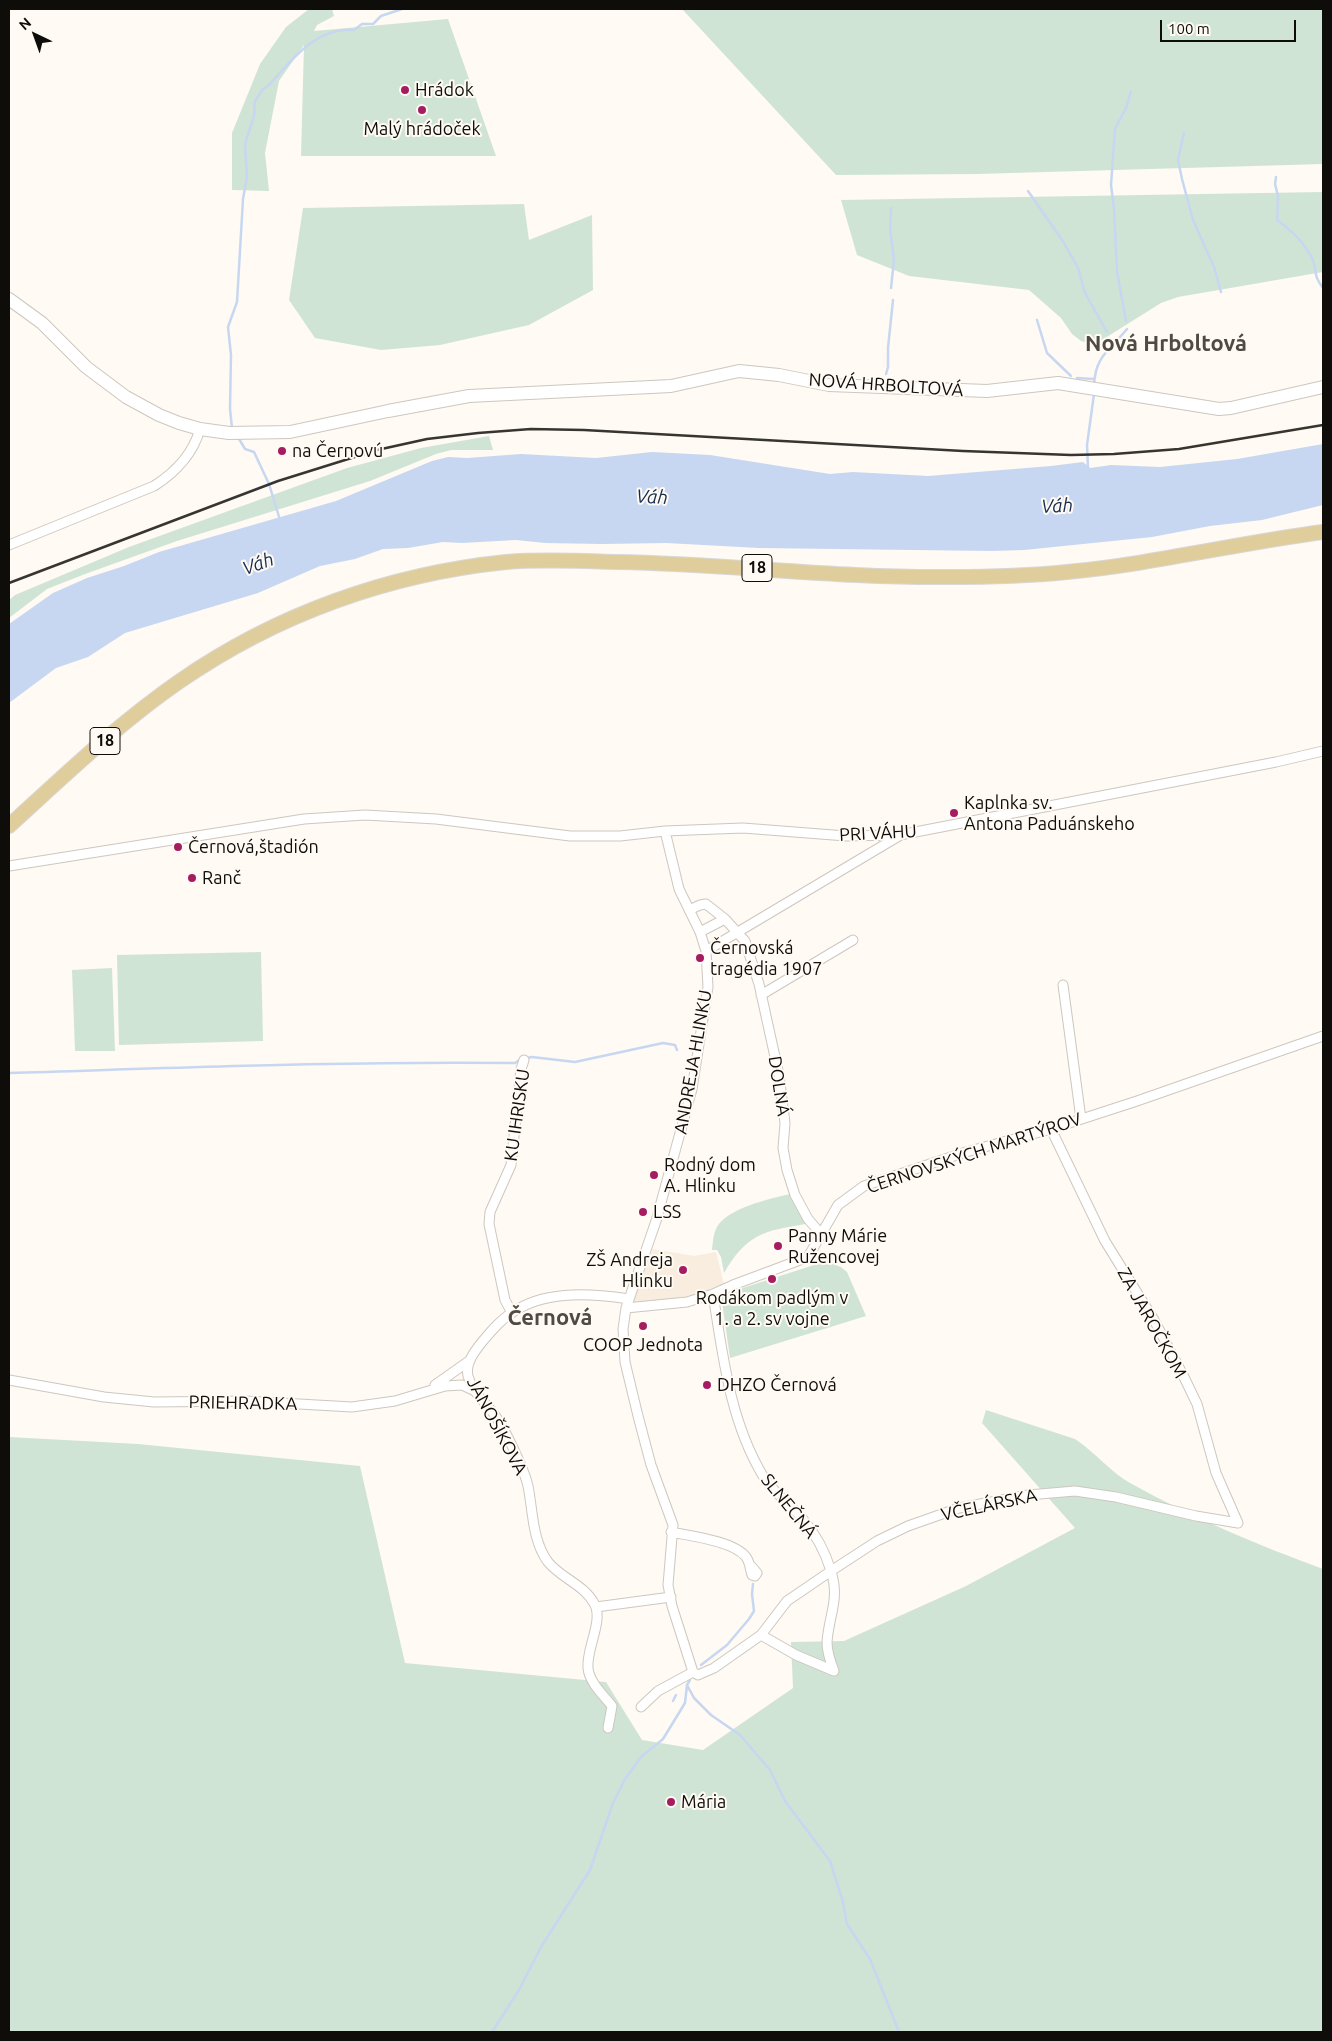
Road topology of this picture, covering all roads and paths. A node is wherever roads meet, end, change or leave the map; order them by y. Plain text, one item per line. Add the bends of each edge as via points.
1 (9, 299) edge
2 (1323, 387) edge
3 (200, 429) junction
4 (1323, 532) edge
5 (9, 545) edge
6 (1323, 751) edge
7 (9, 826) edge
8 (665, 831) junction
9 (900, 835) junction
10 (9, 866) edge
11 (689, 910) junction
12 (726, 919) junction
13 (700, 932) junction
14 (738, 932) junction
15 (853, 940) dead end
16 (706, 951) junction
17 (1063, 985) dead end
18 (761, 995) junction
19 (1323, 1036) edge
20 (524, 1060) dead end
21 (1081, 1119) junction
22 (1051, 1128) junction
23 (822, 1235) junction
24 (713, 1294) junction
25 (629, 1298) junction
26 (626, 1308) junction
27 (512, 1313) junction
28 (469, 1361) junction
29 (9, 1380) edge
30 (475, 1391) junction
31 (421, 1392) junction
32 (1238, 1523) joint
33 (672, 1529) junction
34 (751, 1566) dead end
35 (831, 1571) junction
36 (671, 1596) junction
37 (596, 1606) junction
38 (761, 1635) junction
39 (695, 1673) junction
40 (642, 1708) dead end
41 (608, 1728) dead end

1 - 3 street, NOVÁ HRBOLTOVÁ via 42,323 86,367 126,397 159,415
2 - 3 street, NOVÁ HRBOLTOVÁ via 1219,409 1058,383 999,391 829,384 739,371 671,386 470,396 290,432 235,433
3 - 5 street via 183,461 154,486
4 - 7 main road, 18 via 1068,572 998,576 911,577 568,560 509,562 411,578 322,606 256,636 207,664 130,719
6 - 9 street, PRI VÁHU
8 - 9 street, PRI VÁHU via 743,828 846,836
8 - 10 street, PRI VÁHU via 620,836 570,836 436,818 365,815 304,819
8 - 11 street, ANDREJA HLINKU via 679,889
9 - 14 street
11 - 12 street, DOLNÁ via 706,904
11 - 13 street, ANDREJA HLINKU
12 - 13 street
12 - 14 street, DOLNÁ
13 - 16 street, ANDREJA HLINKU
14 - 16 street
14 - 18 street, DOLNÁ via 745,941
15 - 18 street
16 - 25 street, ANDREJA HLINKU via 707,999 692,1089 656,1221
17 - 21 street
18 - 23 street, DOLNÁ via 779,1075 787,1170 808,1220
19 - 21 street, ČERNOVSKÝCH MARTÝROV
20 - 27 street, KU IHRISKU via 511,1165 490,1212 489,1224 505,1300
21 - 22 street, ČERNOVSKÝCH MARTÝROV
22 - 23 street, ČERNOVSKÝCH MARTÝROV via 864,1186 838,1205
22 - 32 street, ZA JAROČKOM via 1105,1241 1154,1320 1193,1397 1216,1473
23 - 24 street, ČERNOVSKÝCH MARTÝROV via 808,1257
24 - 26 street, ČERNOVSKÝCH MARTÝROV via 687,1302
24 - 35 street, SLNEČNÁ via 730,1392 751,1455 765,1479 803,1518 818,1539
25 - 26 street, ANDREJA HLINKU
25 - 27 street, JÁNOŠÍKOVA via 565,1296 539,1301
26 - 33 street, ANDREJA HLINKU via 623,1329 625,1362 651,1465
27 - 28 street, JÁNOŠÍKOVA via 497,1324
28 - 30 street, JÁNOŠÍKOVA via 468,1375
28 - 31 street
29 - 31 street, PRIEHRADKA via 104,1397 154,1402 246,1401 352,1407 395,1401
30 - 31 street, PRIEHRADKA via 462,1385
30 - 37 street, JÁNOŠÍKOVA via 494,1414 519,1460 528,1484 539,1544 548,1562 583,1588
32 - 35 street, VČELÁRSKA via 1075,1490 1028,1495 959,1508 908,1526 877,1541
33 - 34 street via 736,1549 746,1556
33 - 36 street via 668,1585
35 - 38 street, VČELÁRSKA via 787,1601
35 - 38 street, SLNEČNÁ via 835,1607 827,1641 834,1671
36 - 37 street
36 - 39 street
37 - 41 street via 597,1620 588,1669 592,1681 612,1706
38 - 39 street, VČELÁRSKA via 714,1668
39 - 40 street, VČELÁRSKA via 658,1691

